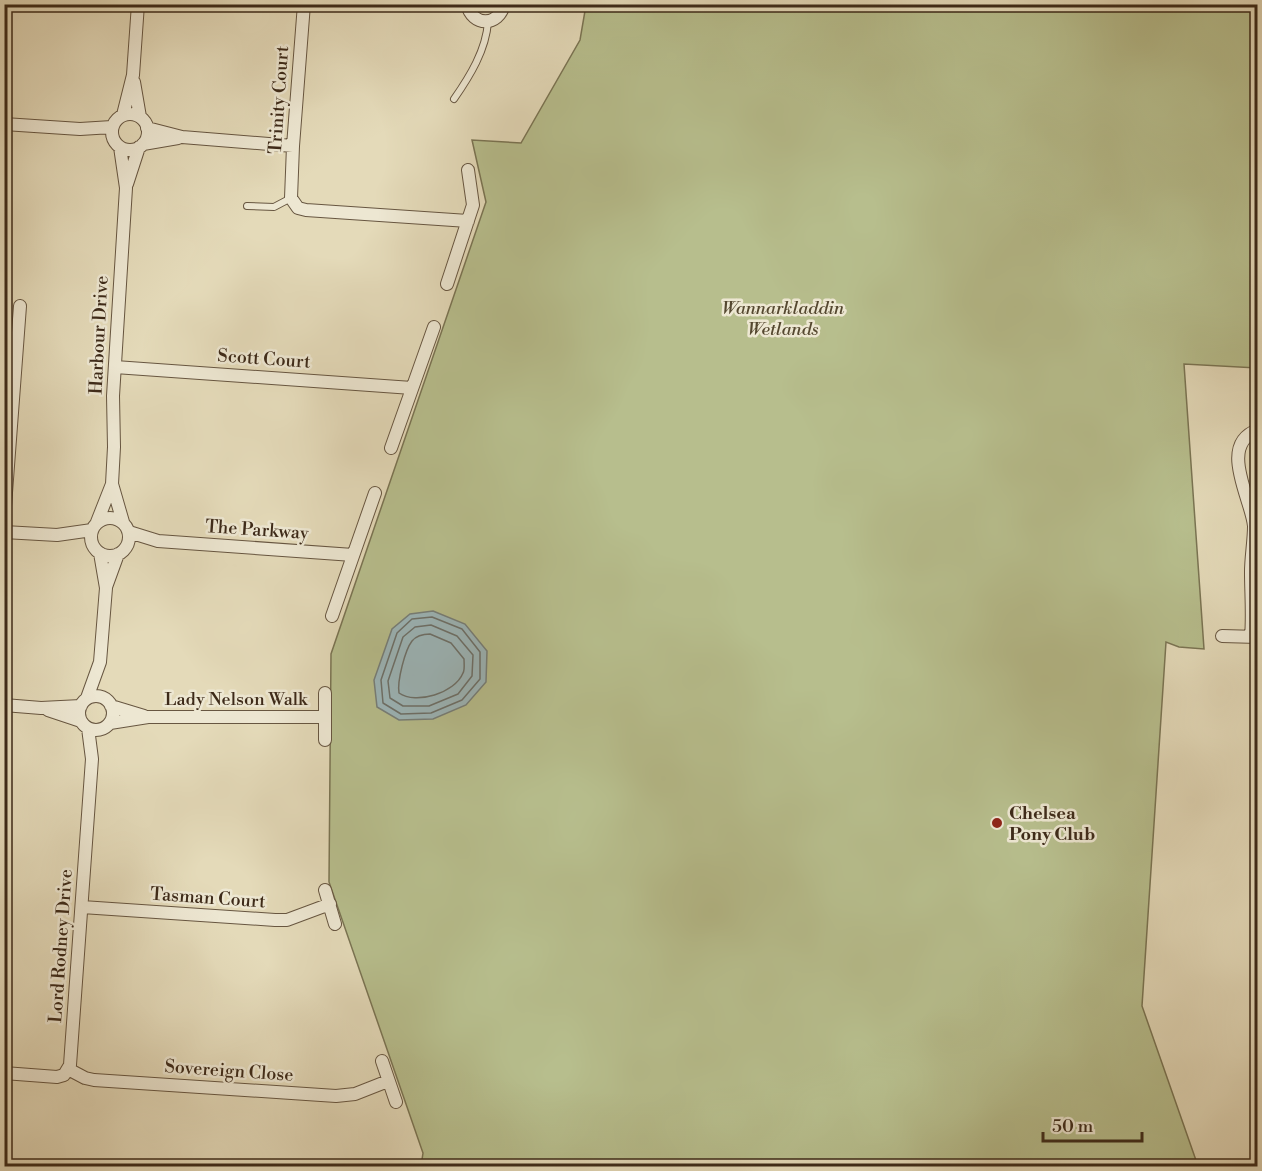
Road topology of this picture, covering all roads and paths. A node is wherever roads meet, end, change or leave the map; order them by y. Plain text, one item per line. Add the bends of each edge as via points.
1 (138, 4) edge
2 (304, 4) edge
3 (504, 5) edge
4 (465, 7) edge
5 (488, 22) junction
6 (133, 75) junction
7 (454, 99) dead end
8 (123, 115) junction
9 (140, 117) junction
10 (4, 124) edge
11 (112, 127) junction
12 (147, 128) junction
13 (80, 129) junction
14 (182, 137) junction
15 (117, 144) junction
16 (141, 145) junction
17 (293, 146) junction
18 (468, 171) dead end
19 (126, 188) junction
20 (291, 198) junction
21 (248, 206) dead end
22 (468, 221) junction
23 (447, 284) dead end
24 (20, 306) dead end
25 (434, 327) dead end
26 (115, 367) junction
27 (412, 388) junction
28 (1257, 430) edge
29 (391, 448) dead end
30 (112, 484) junction
31 (375, 493) dead end
32 (4, 519) edge
33 (94, 526) junction
34 (126, 527) junction
35 (4, 532) edge
36 (57, 535) junction
37 (158, 541) junction
38 (97, 549) junction
39 (122, 551) junction
40 (353, 555) junction
41 (106, 588) junction
42 (332, 616) dead end
43 (1222, 636) dead end
44 (1254, 637) edge
45 (100, 662) junction
46 (325, 693) dead end
47 (84, 702) junction
48 (109, 703) junction
49 (4, 705) edge
50 (41, 708) junction
51 (148, 717) junction
52 (324, 717) junction
53 (85, 725) junction
54 (106, 726) junction
55 (324, 740) dead end
56 (92, 759) junction
57 (325, 890) dead end
58 (330, 904) junction
59 (82, 907) junction
60 (335, 924) dead end
61 (382, 1061) dead end
62 (68, 1069) junction
63 (4, 1073) edge
64 (388, 1081) junction
65 (396, 1102) dead end

1 - 6 street
2 - 17 street, Trinity Court
3 - 5 street via 499,16
4 - 5 street via 477,20
5 - 7 lane via 477,60
6 - 8 street
6 - 9 street
8 - 9 street
8 - 11 street
9 - 12 street
10 - 13 street
11 - 13 street
11 - 15 street
12 - 14 street
12 - 16 street
13 - 15 street
14 - 16 street
14 - 17 street
15 - 16 street via 130,150
15 - 19 street, Harbour Drive
16 - 19 street, Harbour Drive
17 - 20 street, Trinity Court
18 - 22 street via 473,201
19 - 26 street, Harbour Drive
20 - 21 lane via 276,207
20 - 22 street via 298,208 306,210
22 - 23 street
24 - 32 street
25 - 27 street
26 - 27 street, Scott Court
26 - 30 street, Harbour Drive
27 - 29 street
28 - 44 street via 1244,439 1239,465 1254,527
30 - 33 street, Harbour Drive
30 - 34 street, Harbour Drive
31 - 40 street
33 - 34 street, The Parkway via 101,519 113,517
33 - 36 street, The Parkway
33 - 38 street
34 - 37 street, The Parkway
34 - 39 street
35 - 36 street, The Parkway
36 - 38 street, The Parkway
37 - 39 street, The Parkway
37 - 40 street, The Parkway
38 - 39 street, The Parkway via 106,555
38 - 41 street
39 - 41 street
40 - 42 street
41 - 45 street
43 - 44 street
45 - 47 street
45 - 48 street
46 - 52 street, Lady Nelson Walk
47 - 48 street via 97,697
47 - 50 street
47 - 53 street via 79,716
48 - 51 street, Lady Nelson Walk
48 - 54 street via 112,712
49 - 50 street
50 - 53 street
51 - 52 street, Lady Nelson Walk
51 - 54 street, Lady Nelson Walk
52 - 55 street, Lady Nelson Walk
53 - 54 street
53 - 56 street, Lord Rodney Drive
54 - 56 street, Lord Rodney Drive
56 - 59 street, Lord Rodney Drive
57 - 58 street
58 - 59 street, Tasman Court via 287,920
58 - 60 street
59 - 62 street, Lord Rodney Drive
61 - 64 street
62 - 63 street via 57,1077
62 - 64 street, Sovereign Close via 94,1080 336,1096 355,1094
64 - 65 street

